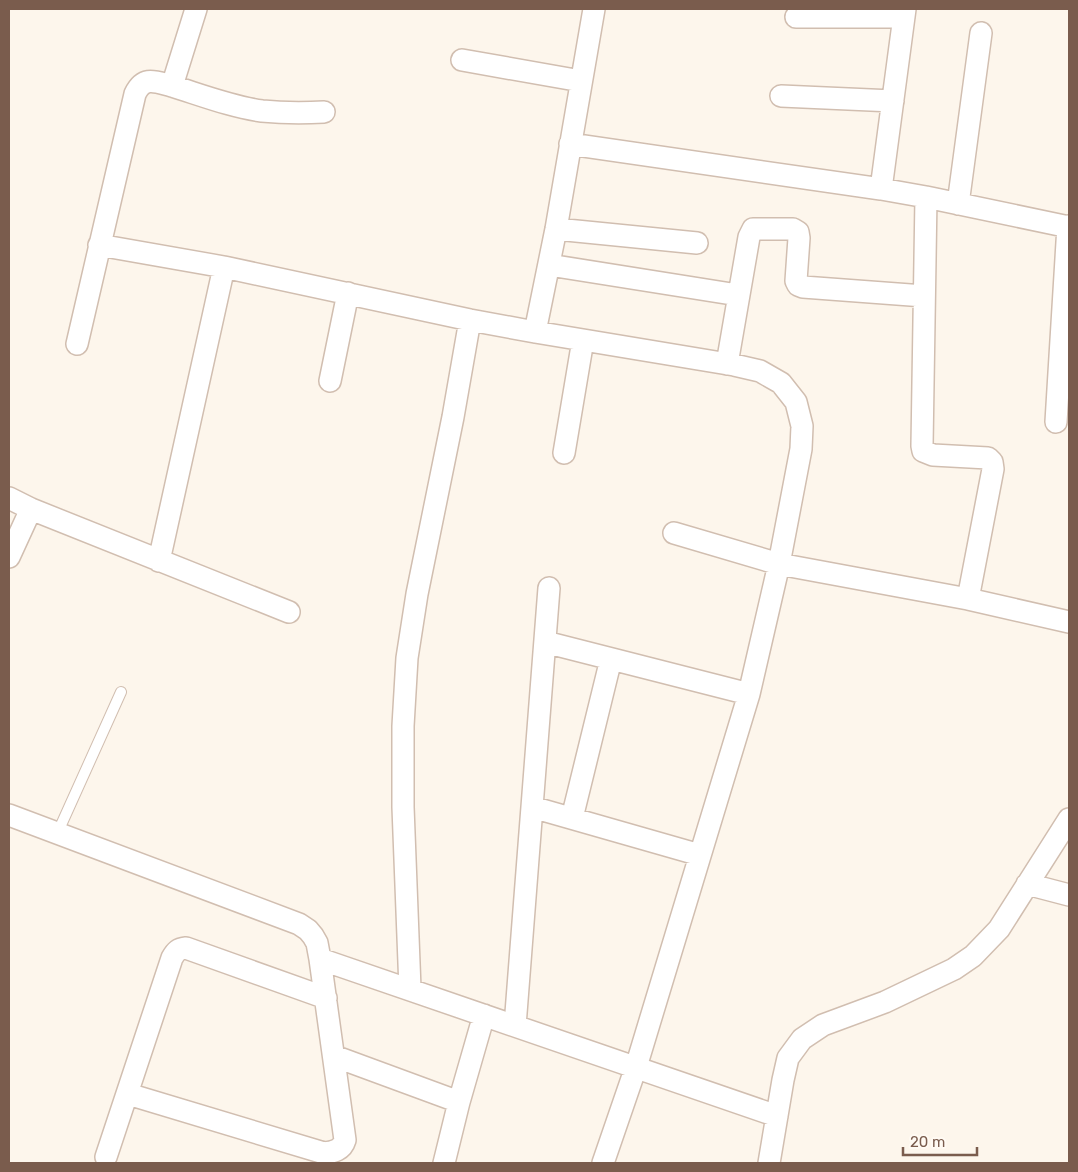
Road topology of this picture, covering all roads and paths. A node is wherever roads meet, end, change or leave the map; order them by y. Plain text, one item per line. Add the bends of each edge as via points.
1 (196, 9) edge
2 (594, 9) edge
3 (904, 13) edge
4 (796, 17) dead end
5 (981, 33) dead end
6 (462, 60) dead end
7 (581, 81) junction
8 (172, 86) junction
9 (781, 96) dead end
10 (893, 101) junction
11 (324, 112) dead end
12 (570, 144) junction
13 (881, 189) junction
14 (926, 197) junction
15 (958, 204) junction
16 (1069, 227) edge
17 (556, 229) junction
18 (697, 243) dead end
19 (99, 246) junction
20 (549, 265) junction
21 (224, 267) junction
22 (348, 293) junction
23 (738, 296) junction
24 (924, 296) junction
25 (470, 320) junction
26 (535, 332) junction
27 (583, 340) junction
28 (77, 344) dead end
29 (726, 364) junction
30 (330, 381) dead end
31 (1056, 422) dead end
32 (564, 453) dead end
33 (9, 498) edge
34 (31, 509) junction
35 (674, 533) dead end
36 (9, 557) edge
37 (160, 561) junction
38 (779, 564) junction
39 (549, 588) dead end
40 (968, 599) junction
41 (289, 612) dead end
42 (1069, 622) edge
43 (545, 642) junction
44 (611, 658) junction
45 (121, 692) dead end
46 (750, 694) junction
47 (532, 807) junction
48 (9, 815) edge
49 (572, 818) junction
50 (1069, 819) edge
51 (57, 834) junction
52 (700, 855) junction
53 (1027, 884) junction
54 (1069, 895) edge
55 (320, 959) junction
56 (410, 989) junction
57 (326, 998) junction
58 (484, 1015) junction
59 (515, 1026) junction
60 (334, 1056) junction
61 (636, 1067) junction
62 (128, 1094) junction
63 (459, 1102) junction
64 (777, 1116) junction
65 (106, 1157) dead end
66 (444, 1163) edge
67 (604, 1163) edge
68 (769, 1163) edge

1 - 8 street
2 - 7 street
3 - 4 street
3 - 10 street
5 - 15 street
6 - 7 street
7 - 12 street
8 - 11 street via 261,111
8 - 19 street via 144,82 134,94
9 - 10 street
10 - 13 street
12 - 13 street
12 - 17 street
13 - 14 street
14 - 15 street
14 - 24 street
15 - 16 street
16 - 31 street
17 - 18 street
17 - 20 street
19 - 21 street
19 - 28 street
20 - 23 street
20 - 26 street
21 - 22 street
21 - 37 street
22 - 25 street
22 - 30 street
23 - 24 street via 752,230 788,229 798,232 796,281 803,287
23 - 29 street
24 - 40 street via 924,451 932,455 982,457 992,462
25 - 26 street
25 - 56 street via 407,658 403,807
26 - 27 street
27 - 29 street
27 - 32 street
29 - 38 street via 760,371 780,383 796,402 802,426 800,449
33 - 34 street
34 - 36 street
34 - 37 street
35 - 38 street
37 - 41 street
38 - 40 street
38 - 46 street
39 - 43 street
40 - 42 street
43 - 44 street
43 - 47 street
44 - 46 street
44 - 49 street
45 - 51 lane
46 - 52 street
47 - 49 street
47 - 59 street
48 - 51 street
49 - 52 street
50 - 53 street
51 - 55 street via 299,924 313,936
52 - 61 street
53 - 54 street
53 - 64 street via 999,929 973,956 954,969 885,1002 823,1025 802,1039 788,1058
55 - 56 street
55 - 57 street
56 - 58 street
57 - 60 street
57 - 62 street via 180,948 172,958
58 - 59 street
58 - 63 street
59 - 61 street
60 - 62 street via 345,1140 343,1146 332,1153
60 - 63 street
61 - 64 street
61 - 67 street
62 - 65 street
63 - 66 street
64 - 68 street

